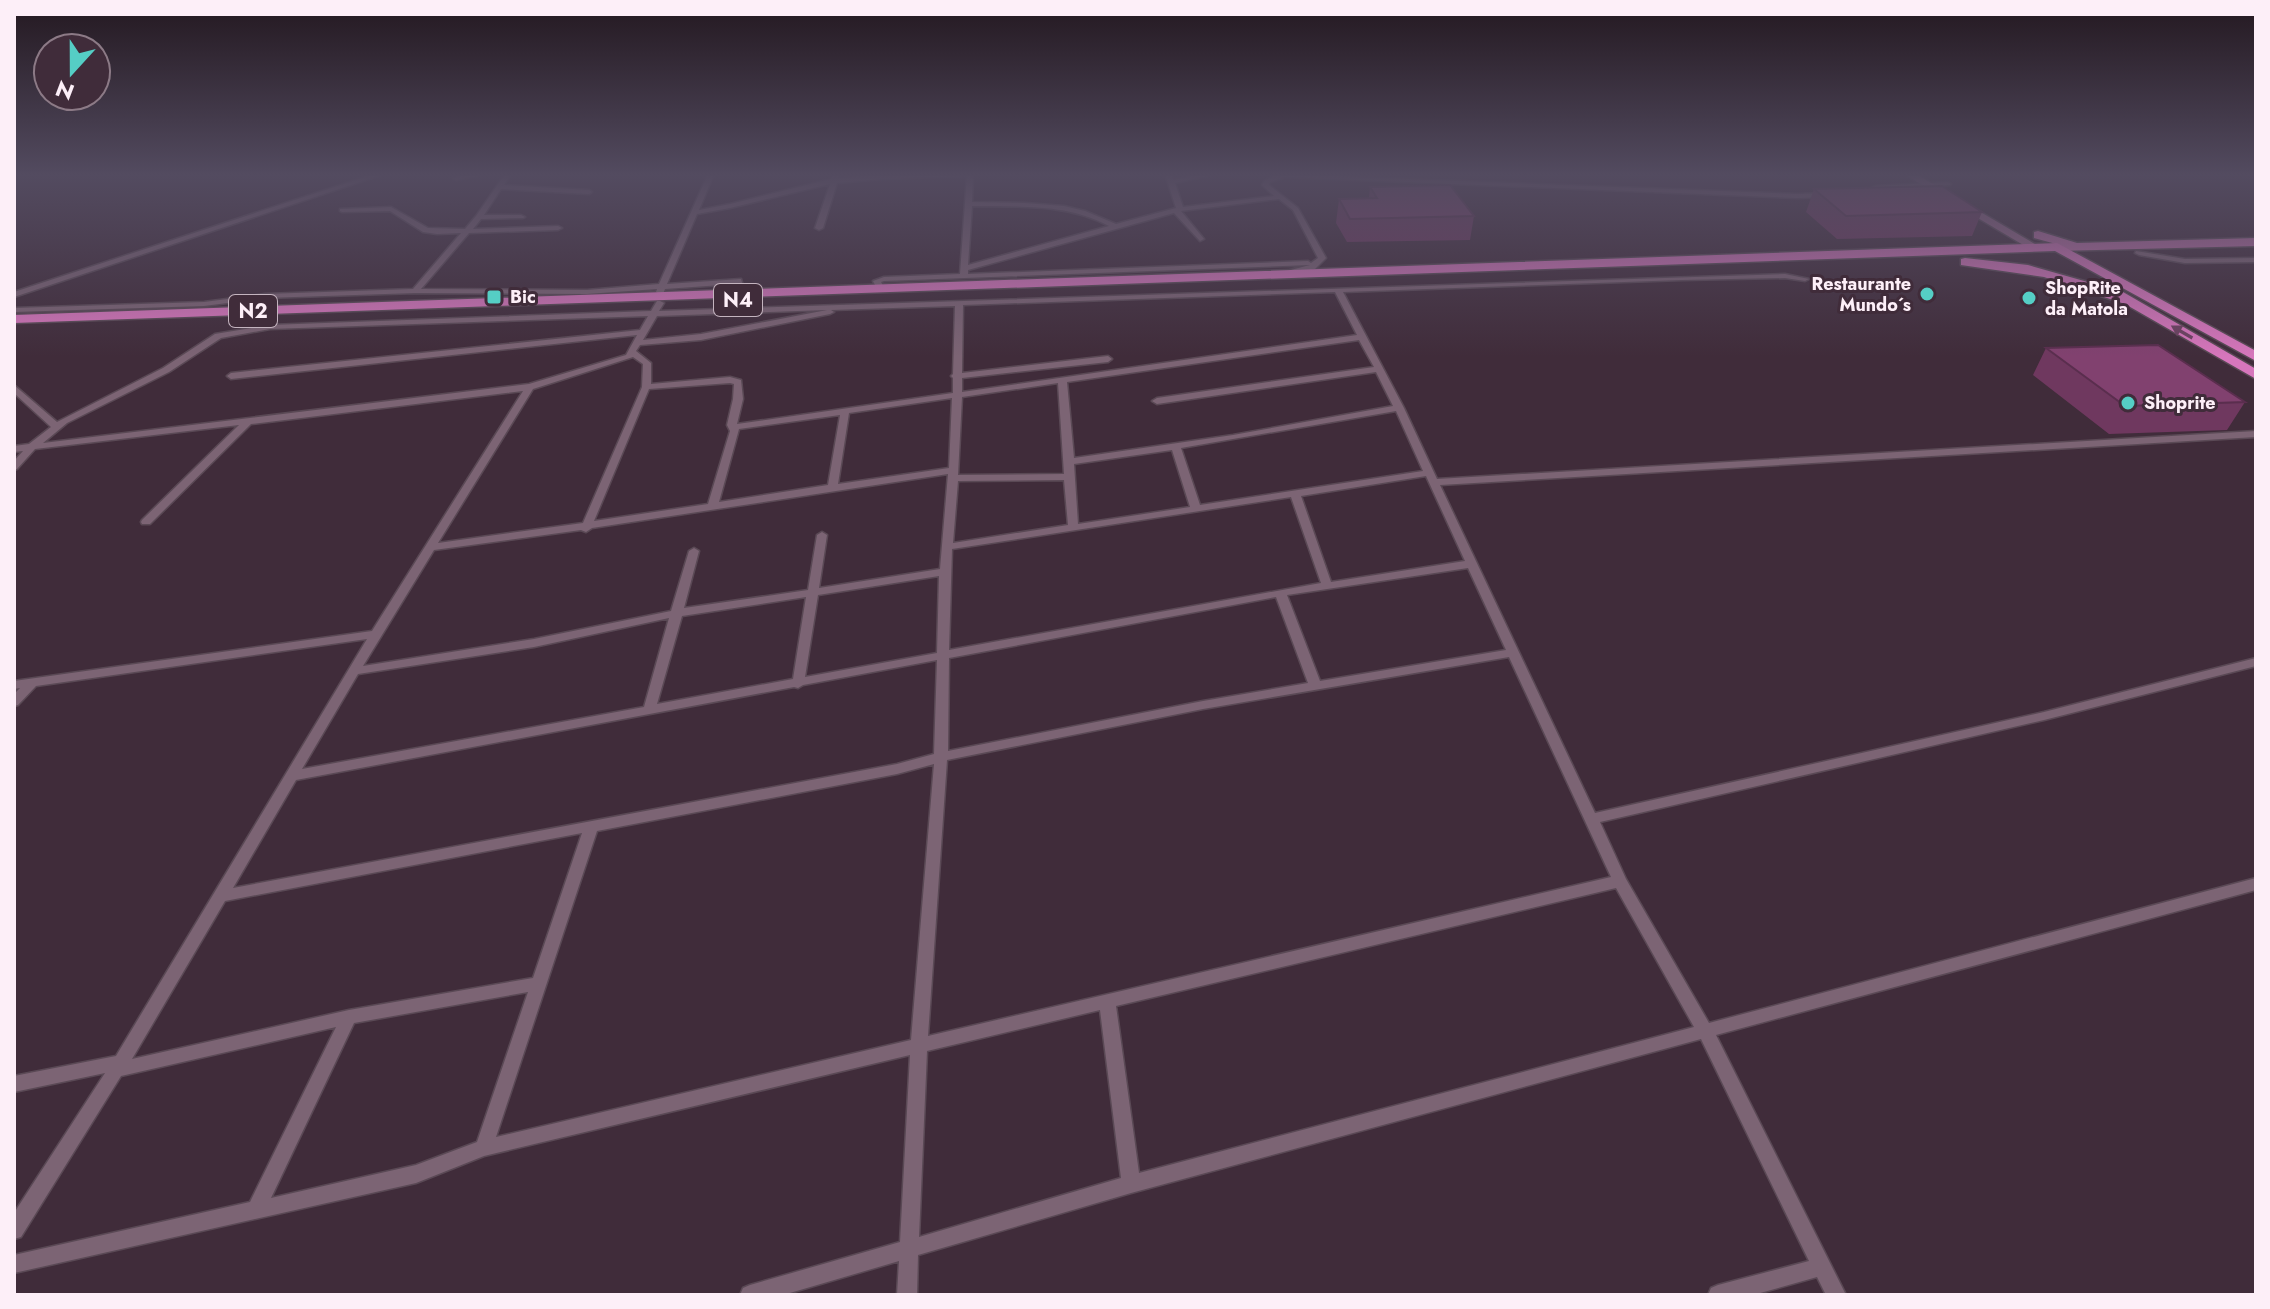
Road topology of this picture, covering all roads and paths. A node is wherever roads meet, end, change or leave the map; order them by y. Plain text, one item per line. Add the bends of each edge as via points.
1 (196, 235) edge
2 (465, 235) edge
3 (686, 235) edge
4 (967, 235) edge
5 (1089, 235) edge
6 (1197, 235) edge
7 (1311, 235) edge
8 (2004, 235) edge
9 (2027, 235) edge
10 (1200, 239) dead end
11 (2036, 241) junction
12 (2013, 242) junction
13 (2256, 242) edge
14 (2103, 250) junction
15 (2256, 250) edge
16 (2054, 252) junction
17 (2139, 253) junction
18 (2075, 255) junction
19 (2256, 260) edge
20 (1910, 261) junction
21 (1319, 263) junction
22 (2101, 270) junction
23 (964, 273) junction
24 (1283, 275) junction
25 (1805, 279) dead end
26 (881, 289) junction
27 (1338, 290) junction
28 (415, 291) junction
29 (14, 295) edge
30 (659, 299) junction
31 (491, 303) joint
32 (959, 303) junction
33 (2131, 303) junction
34 (877, 306) junction
35 (14, 310) edge
36 (14, 319) edge
37 (14, 326) edge
38 (644, 332) junction
39 (1361, 337) junction
40 (635, 348) junction
41 (2256, 357) edge
42 (1108, 359) dead end
43 (1379, 369) junction
44 (2256, 375) edge
45 (231, 376) dead end
46 (955, 376) junction
47 (1062, 381) junction
48 (530, 387) junction
49 (646, 387) junction
50 (14, 388) edge
51 (955, 396) junction
52 (1157, 401) dead end
53 (1399, 408) junction
54 (845, 412) junction
55 (247, 423) junction
56 (56, 426) junction
57 (734, 427) junction
58 (2256, 434) edge
59 (32, 447) junction
60 (1176, 447) junction
61 (14, 449) edge
62 (1069, 462) junction
63 (14, 467) edge
64 (953, 474) junction
65 (1069, 477) junction
66 (1431, 478) junction
67 (833, 486) junction
68 (1295, 493) junction
69 (713, 505) junction
70 (1196, 508) junction
71 (146, 522) dead end
72 (1073, 527) junction
73 (586, 529) junction
74 (822, 535) dead end
75 (431, 547) junction
76 (947, 547) junction
77 (694, 551) dead end
78 (1470, 564) junction
79 (945, 572) junction
80 (1327, 585) junction
81 (813, 590) junction
82 (1280, 593) junction
83 (677, 613) junction
84 (376, 634) junction
85 (1514, 652) junction
86 (944, 654) junction
87 (2256, 662) edge
88 (355, 671) junction
89 (32, 683) junction
90 (798, 684) junction
91 (14, 685) edge
92 (1315, 685) junction
93 (14, 702) edge
94 (649, 711) junction
95 (941, 757) junction
96 (292, 776) junction
97 (1592, 819) junction
98 (591, 826) junction
99 (1620, 881) junction
100 (2256, 884) edge
101 (219, 896) junction
102 (540, 983) junction
103 (1107, 1000) junction
104 (349, 1017) junction
105 (1706, 1032) junction
106 (919, 1047) junction
107 (118, 1066) junction
108 (14, 1084) edge
109 (484, 1148) junction
110 (1131, 1184) junction
111 (257, 1207) junction
112 (14, 1230) edge
113 (911, 1247) junction
114 (14, 1264) edge
115 (1821, 1267) junction
116 (750, 1295) edge
117 (907, 1295) edge
118 (1718, 1295) edge
119 (1836, 1295) edge

1 - 29 street
2 - 28 street
3 - 30 street
4 - 23 street
5 - 23 street
6 - 10 street
7 - 21 street via 1322,254
8 - 12 main road
9 - 11 main road
11 - 12 highway, N4
11 - 14 main road
11 - 16 highway, N4
12 - 24 highway, N4
13 - 14 main road
14 - 16 main road
14 - 17 main road
14 - 18 main road
14 - 22 highway
15 - 17 main road
16 - 18 highway, N4
16 - 20 highway, N4
16 - 33 highway, N4
17 - 19 street via 2185,261
18 - 22 highway, N4
20 - 30 highway, N4
20 - 33 highway via 2021,267
21 - 23 street
21 - 24 street
22 - 41 highway, N4
23 - 26 street via 884,279 877,281
24 - 26 highway, N4
25 - 27 street
26 - 30 highway, N4
27 - 32 street
27 - 39 street
28 - 30 street via 587,292
28 - 35 street
30 - 31 highway, N4
30 - 34 street
30 - 37 highway, N4
30 - 38 street
30 - 56 street via 225,334
31 - 36 highway, N2
32 - 34 street
32 - 46 street
44 -> 33 highway, N4
34 - 40 street
38 - 40 street
38 - 45 street
39 - 43 street
39 - 47 street
40 - 48 street
40 - 49 street via 647,363
42 - 46 street
43 - 52 street
43 - 53 street
46 - 51 street
47 - 51 street
47 - 62 street
48 - 55 street
48 - 75 street
49 - 57 street via 735,380 740,386
49 - 73 street
50 - 56 street
51 - 54 street
51 - 64 street
53 - 60 street
53 - 66 street
54 - 57 street
54 - 67 street
55 - 59 street
55 - 71 street
56 - 59 street
57 - 69 street
58 - 66 street
59 - 61 street
59 - 63 street
60 - 62 street
60 - 70 street
62 - 65 street
64 - 65 street
64 - 67 street
64 - 76 street
65 - 72 street
66 - 68 street
66 - 78 street
67 - 69 street
68 - 70 street
68 - 80 street
69 - 73 street
70 - 72 street
72 - 76 street
73 - 75 street
74 - 81 street
75 - 84 street
76 - 79 street
77 - 83 street
78 - 80 street
78 - 85 street
79 - 81 street
79 - 86 street
80 - 82 street
81 - 83 street
81 - 90 street
82 - 86 street
82 - 92 street
83 - 88 street via 534,643
83 - 94 street
84 - 88 street
84 - 89 street
85 - 92 street
85 - 97 street
86 - 90 street
86 - 95 street
87 - 97 street
88 - 96 street
89 - 91 street
89 - 93 street
90 - 94 street
92 - 95 street
94 - 96 street
95 - 98 street
95 - 106 street
96 - 101 street
97 - 99 street
98 - 101 street
98 - 102 street
99 - 103 street
99 - 105 street
100 - 105 street
101 - 107 street
102 - 104 street
102 - 109 street
103 - 106 street
103 - 110 street
104 - 107 street
104 - 111 street
105 - 110 street
105 - 115 street
106 - 109 street
106 - 113 street
107 - 108 street
107 - 112 street
109 - 111 street via 416,1174
110 - 113 street
111 - 114 street
113 - 116 street
113 - 117 street
115 - 118 street
115 - 119 street

